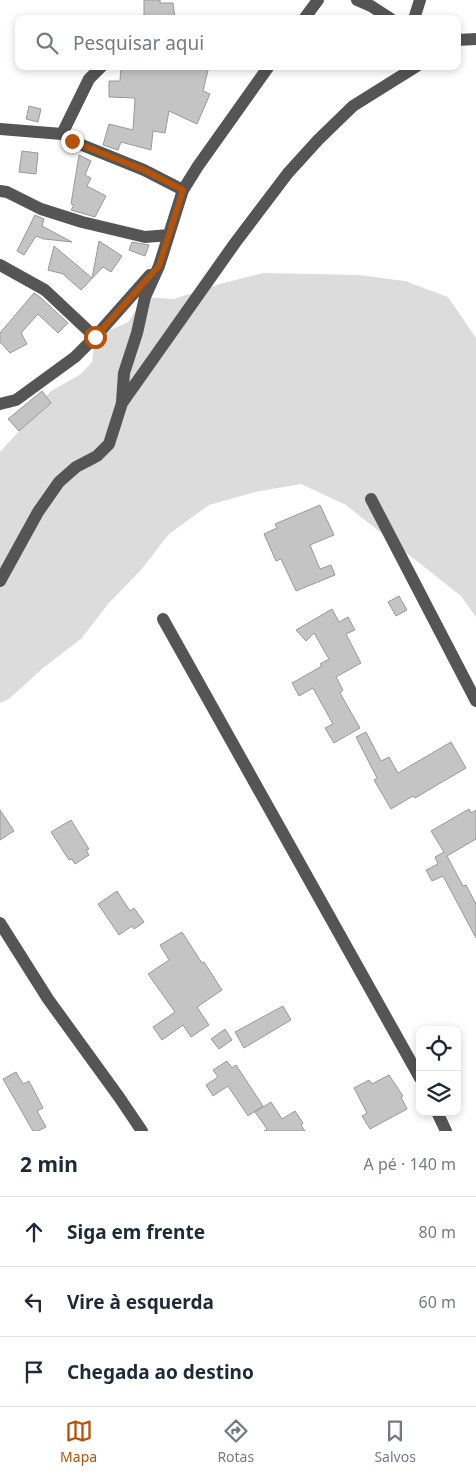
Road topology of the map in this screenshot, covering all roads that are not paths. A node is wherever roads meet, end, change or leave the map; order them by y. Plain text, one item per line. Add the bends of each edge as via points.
1 (318, 0) edge
2 (357, 0) edge
3 (420, 0) edge
4 (307, 15) edge
5 (385, 15) edge
6 (415, 15) edge
7 (476, 39) edge
8 (461, 40) edge
9 (98, 70) edge
10 (266, 70) edge
11 (411, 70) edge
12 (0, 130) edge
13 (62, 134) junction
14 (183, 190) junction
15 (0, 191) edge
16 (169, 235) junction
17 (0, 265) edge
18 (159, 266) junction
19 (95, 337) junction
20 (122, 403) junction
21 (0, 404) edge
22 (371, 499) dead end
23 (0, 581) edge
24 (163, 619) dead end
25 (476, 701) edge
26 (0, 923) edge
27 (416, 1071) edge
28 (439, 1116) edge
29 (142, 1131) edge
30 (446, 1131) edge

1 - 4 street
2 - 5 street
3 - 6 street
7 - 8 street
9 - 13 street via 89,79
10 - 14 street
11 - 20 street via 353,106 288,174 224,258
12 - 13 street
13 - 14 street
14 - 16 street
15 - 16 street via 82,222 145,237
16 - 18 street
17 - 19 street via 45,290
18 - 19 street
18 - 20 street via 145,297 124,373
19 - 21 street via 74,357 16,400
20 - 23 street via 110,444 59,482 38,512
22 - 25 street
24 - 27 street
26 - 29 street via 48,999
28 - 30 street

